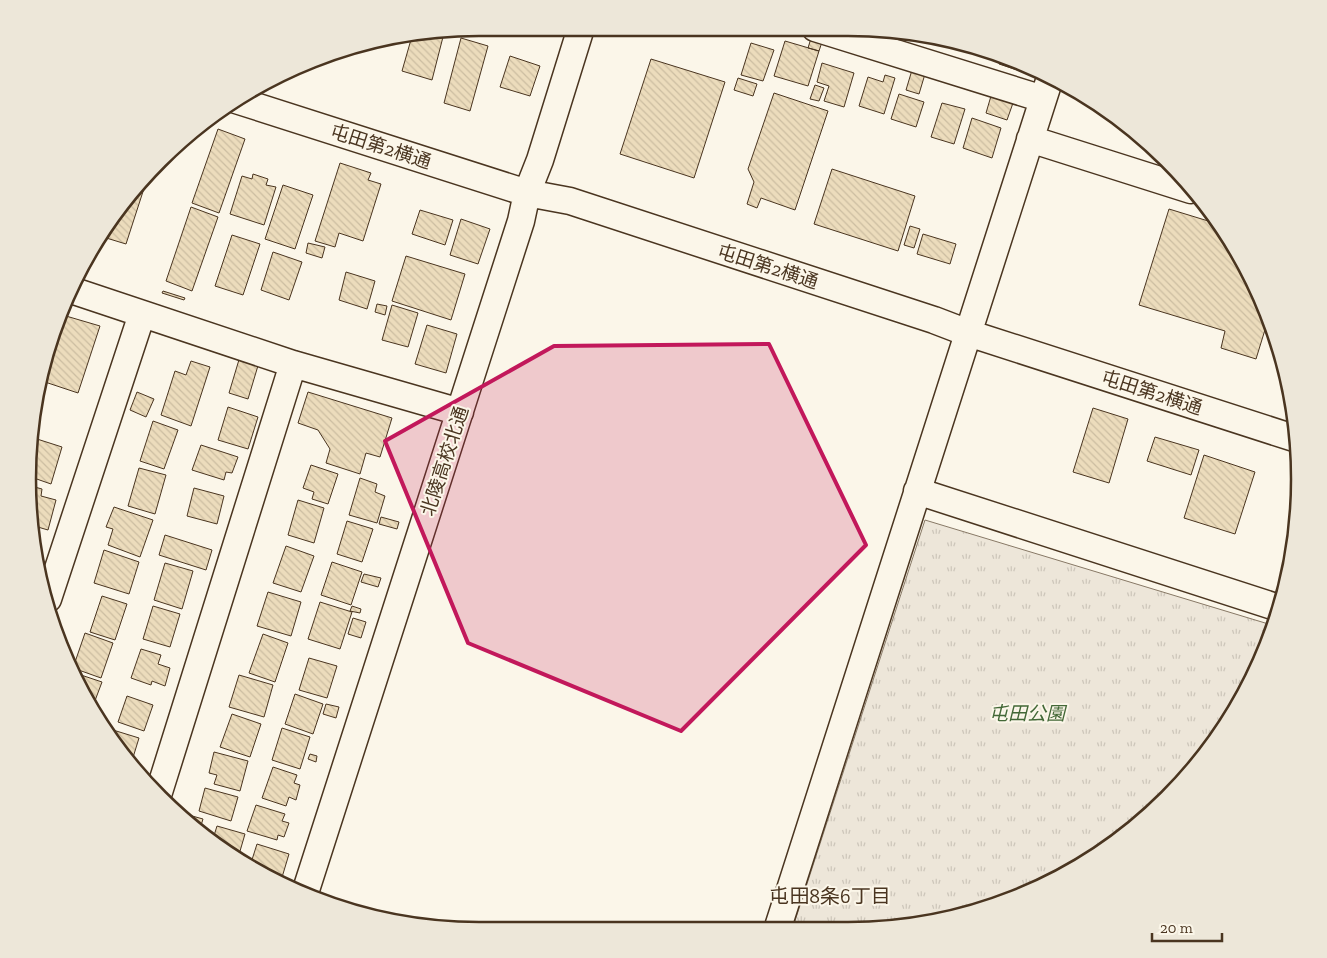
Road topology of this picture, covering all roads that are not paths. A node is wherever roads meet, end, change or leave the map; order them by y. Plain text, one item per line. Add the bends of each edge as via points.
1 (579, 36) edge
2 (845, 36) edge
3 (1046, 90) edge
4 (246, 103) edge
5 (1030, 139) junction
6 (1153, 167) edge
7 (1174, 180) edge
8 (527, 192) junction
9 (78, 292) edge
10 (142, 314) junction
11 (968, 333) junction
12 (293, 364) junction
13 (460, 412) junction
14 (1289, 436) edge
15 (917, 491) junction
16 (50, 591) edge
17 (1272, 606) edge
18 (161, 786) edge
19 (307, 887) edge
20 (780, 922) edge

1 - 8 street, 北陵高校北通
2 - 3 street
3 - 5 street
4 - 8 street, 屯田第2横通
5 - 6 street
5 - 11 street
6 - 7 street
8 - 11 street, 屯田第2横通 via 570,201
8 - 13 street, 北陵高校北通 via 521,221
9 - 10 street
10 - 12 street
10 - 16 street
11 - 14 street, 屯田第2横通
11 - 15 street
12 - 13 street
12 - 18 street
13 - 19 street, 北陵高校北通
15 - 17 street
15 - 20 street

